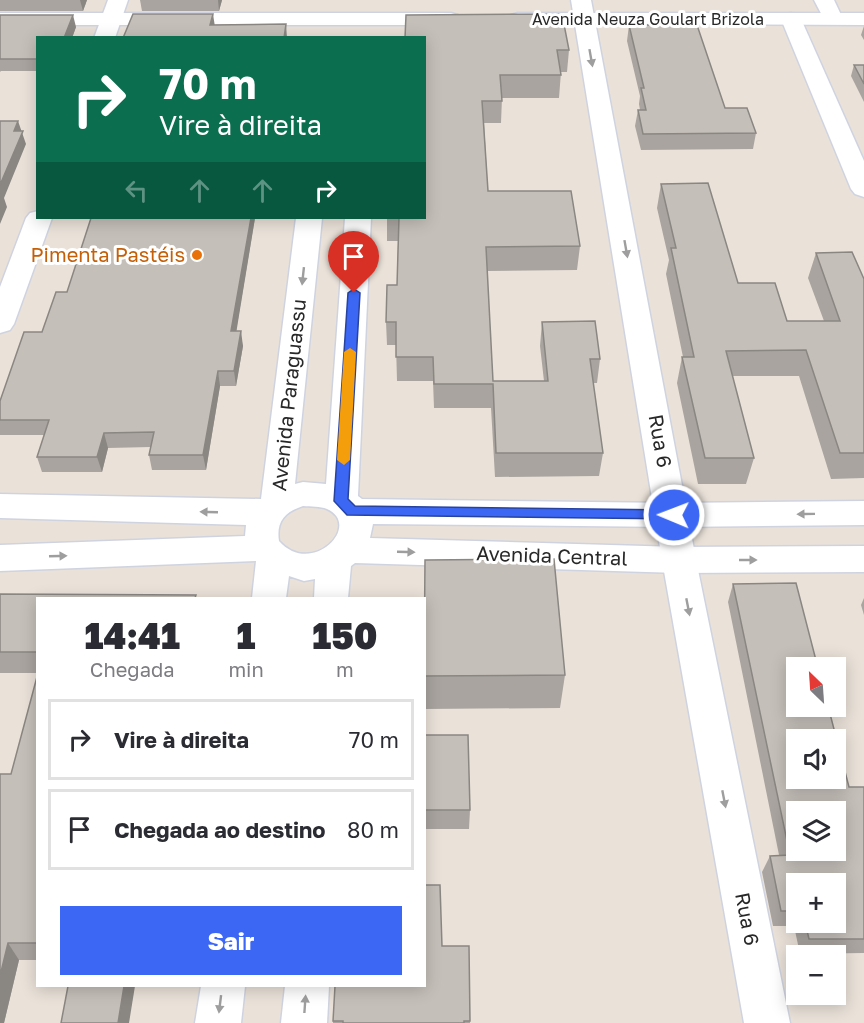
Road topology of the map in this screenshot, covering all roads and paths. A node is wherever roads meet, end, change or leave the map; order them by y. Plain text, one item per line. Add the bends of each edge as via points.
1 (582, 9) edge
2 (829, 9) edge
3 (0, 19) edge
4 (111, 19) edge
5 (332, 19) edge
6 (372, 19) edge
7 (466, 19) edge
8 (501, 19) edge
9 (791, 19) junction
10 (864, 19) edge
11 (864, 189) edge
12 (39, 219) edge
13 (333, 221) edge
14 (0, 324) edge
15 (0, 506) edge
16 (347, 506) junction
17 (272, 509) junction
18 (864, 513) edge
19 (674, 515) junction
20 (269, 553) junction
21 (341, 555) junction
22 (0, 558) edge
23 (864, 559) edge
24 (679, 560) junction
25 (269, 597) edge
26 (331, 597) edge
27 (223, 987) edge
28 (306, 987) edge
29 (218, 1023) edge
30 (304, 1023) edge
31 (767, 1023) edge

1 - 8 street, Avenida Neuza Goulart Brizola
1 - 9 street, Avenida Neuza Goulart Brizola
1 -> 19 street, Rua 6
2 - 9 street, Avenida Neuza Goulart Brizola
2 - 10 street, Avenida Neuza Goulart Brizola
3 - 4 street
4 - 5 street
5 - 6 street
6 - 7 street
9 - 11 street
12 - 14 street
13 - 16 street, Avenida Paraguassu
13 -> 17 street, Avenida Paraguassu
17 -> 15 street, Avenida Central
16 - 17 street, Avenida Central via 330,496 310,494 289,498
16 - 19 street, Avenida Central
16 - 21 street, Avenida Paraguassu via 358,524 356,537
17 - 20 street, Avenida Paraguassu via 261,525 260,537
18 -> 19 street, Avenida Central
19 - 24 street, Rua 6
20 - 21 street, Avenida Central via 290,565 309,567
22 -> 20 street, Avenida Central
20 - 25 street, Avenida Paraguassu
21 -> 24 street, Avenida Central
21 - 26 street, Avenida Paraguassu
24 -> 23 street, Avenida Central
24 -> 31 street, Rua 6
27 -> 29 street
30 -> 28 street

